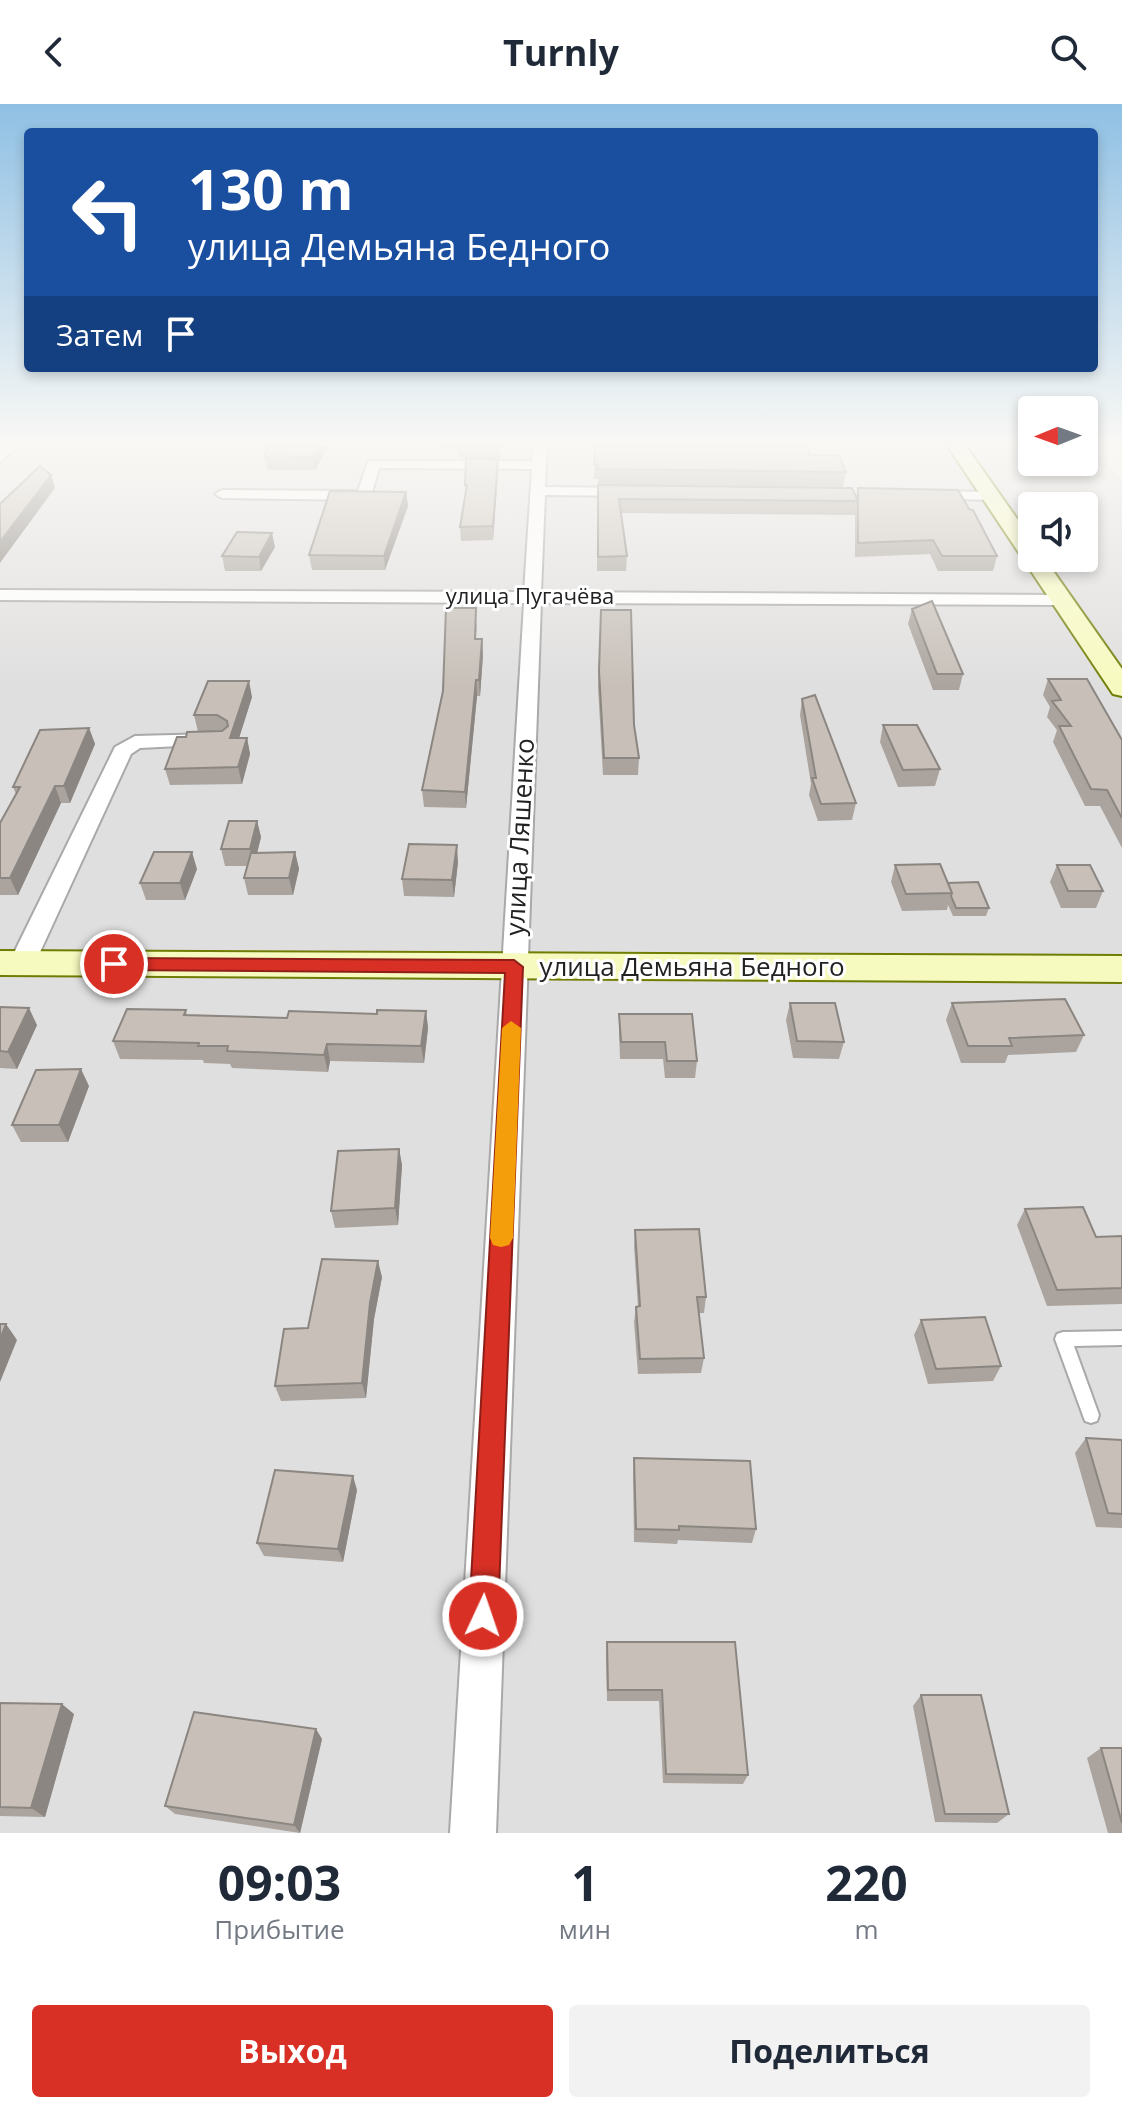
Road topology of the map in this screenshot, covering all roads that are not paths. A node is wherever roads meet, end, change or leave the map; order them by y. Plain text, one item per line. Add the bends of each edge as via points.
1 (535, 526) edge
2 (1011, 526) edge
3 (0, 595) edge
4 (531, 596) junction
5 (1060, 600) junction
6 (1122, 688) edge
7 (219, 740) edge
8 (11, 963) edge
9 (514, 967) junction
10 (1122, 969) edge
11 (1122, 1338) edge
12 (1091, 1415) dead end
13 (473, 1833) edge

1 - 4 street, улица Ляшенко
2 - 5 street
3 - 4 street, улица Пугачёва
4 - 5 street, улица Пугачёва
4 - 9 street, улица Ляшенко
5 - 6 street
7 - 8 street, улица Демьяна Бедного via 135,742 122,751
8 - 9 street, улица Демьяна Бедного
9 - 10 street, улица Демьяна Бедного
9 - 13 street, улица Ляшенко
11 - 12 lane via 1063,1339

